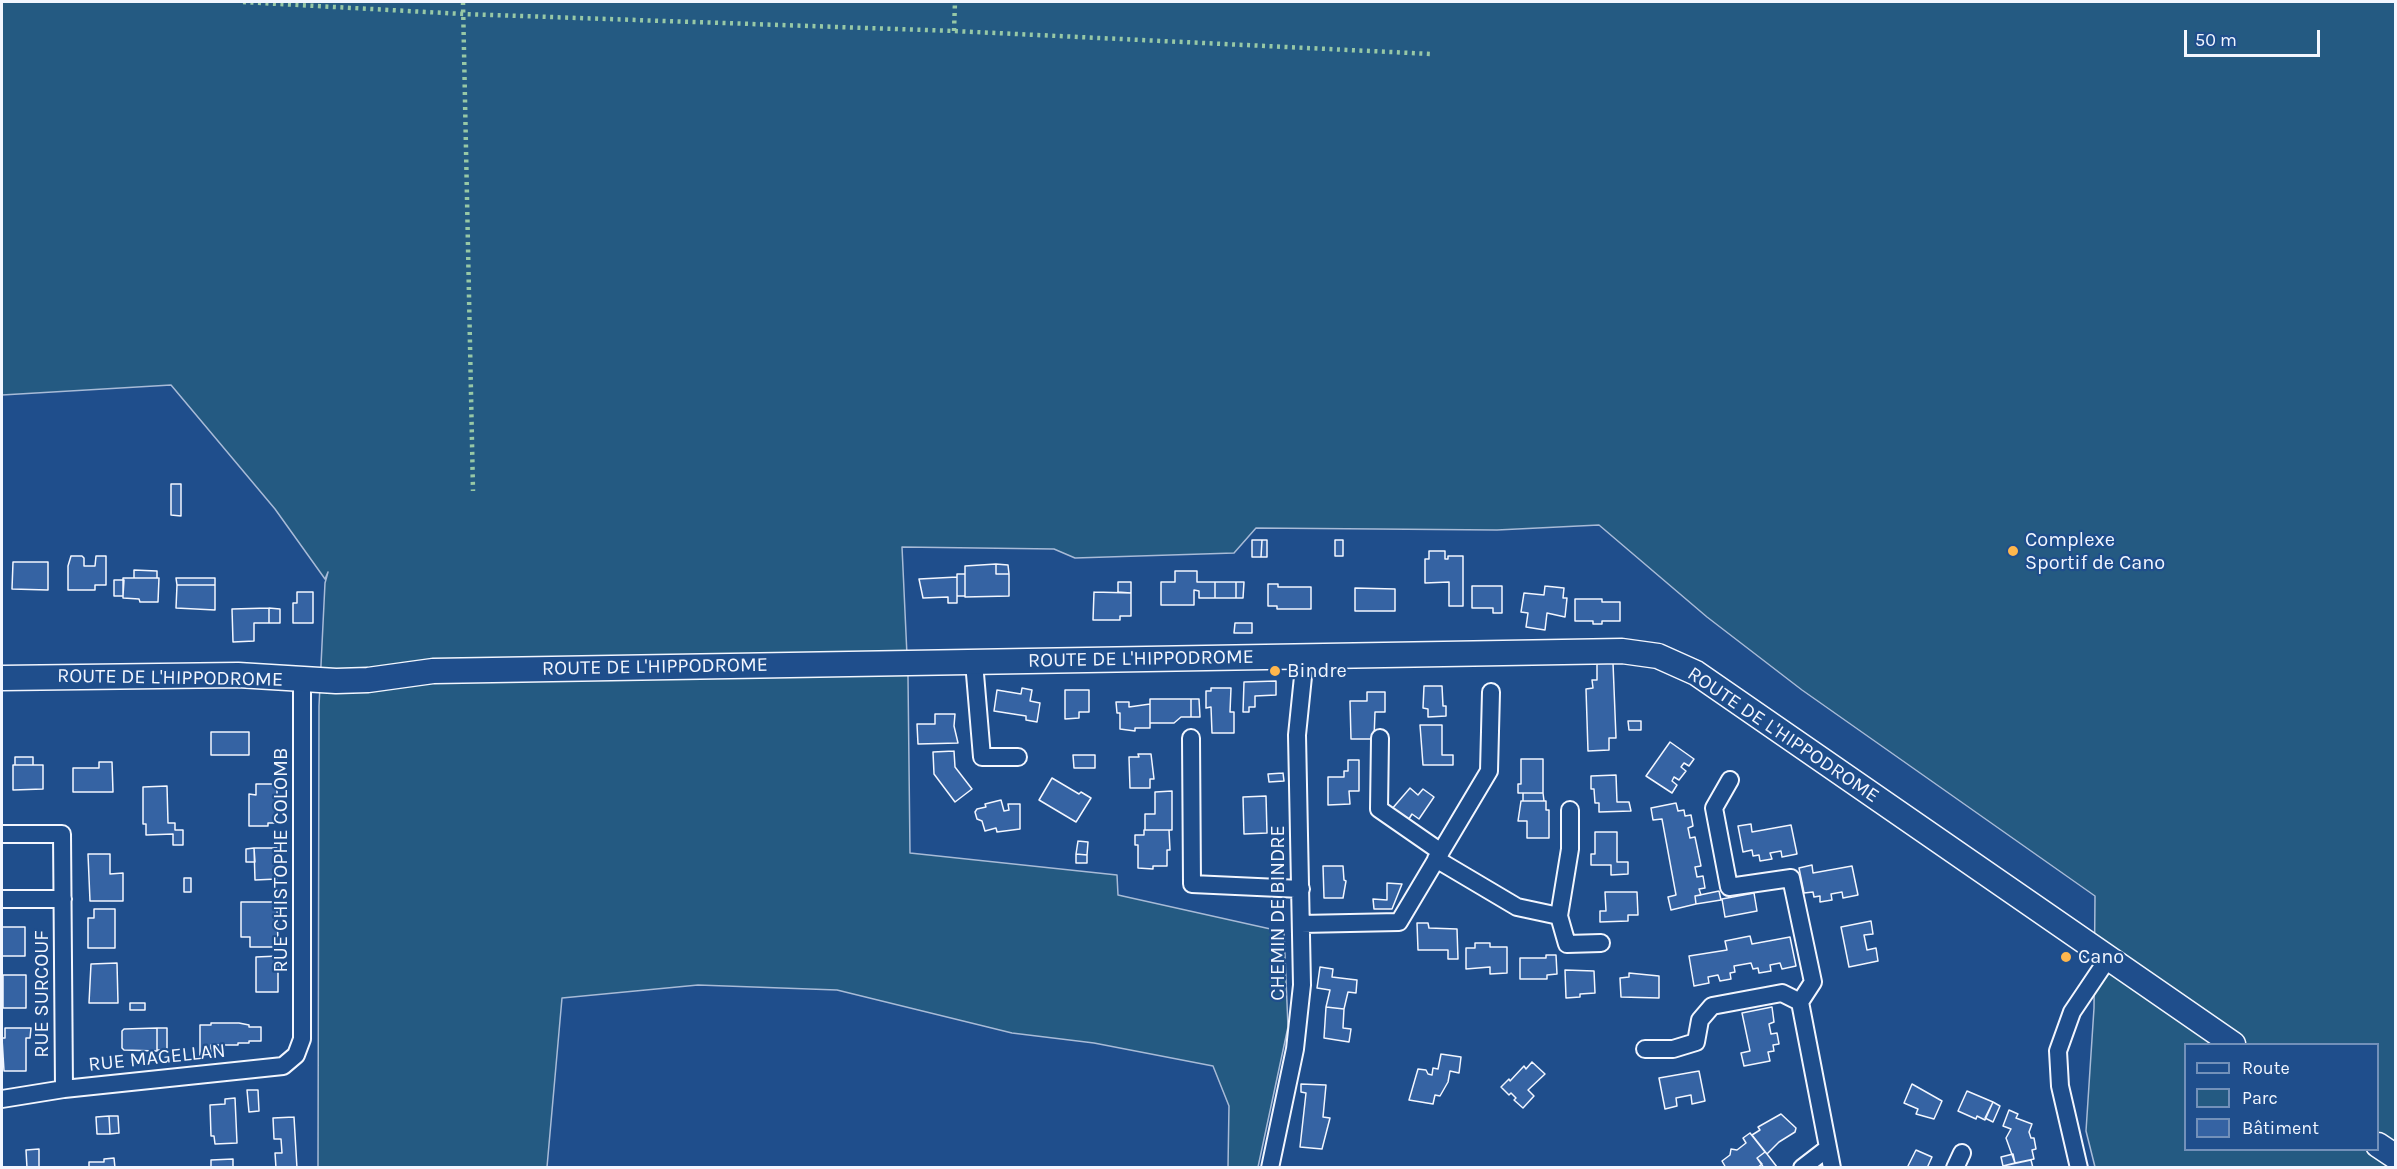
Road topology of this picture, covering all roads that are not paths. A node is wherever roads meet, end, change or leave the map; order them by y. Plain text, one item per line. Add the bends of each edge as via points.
1 (1305, 657) junction
2 (974, 662) junction
3 (2, 678) edge
4 (302, 680) junction
5 (1491, 692) dead end
6 (1191, 738) dead end
7 (1380, 738) dead end
8 (1018, 757) dead end
9 (1730, 780) dead end
10 (1570, 810) dead end
11 (2, 834) edge
12 (1438, 856) junction
13 (1301, 889) junction
14 (2, 898) edge
15 (63, 899) junction
16 (1558, 916) junction
17 (1301, 924) junction
18 (1601, 943) dead end
19 (2109, 957) junction
20 (1800, 1002) junction
21 (302, 1039) joint
22 (2233, 1043) edge
23 (1645, 1049) dead end
24 (64, 1089) junction
25 (2, 1099) edge
26 (2379, 1146) edge
27 (1828, 1148) junction
28 (2396, 1157) edge
29 (1270, 1167) edge
30 (1802, 1167) edge
31 (1832, 1167) edge
32 (2079, 1167) edge

1 - 2 main road, ROUTE DE L'HIPPODROME
1 - 13 street, CHEMIN DE BINDRE via 1297,735
1 - 19 main road, ROUTE DE L'HIPPODROME via 1622,651 1658,656 1696,673
2 - 4 main road, ROUTE DE L'HIPPODROME via 433,670 368,680
2 - 8 street via 982,757
3 - 4 main road, ROUTE DE L'HIPPODROME via 238,675
4 - 21 street, RUE CHISTOPHE COLOMB
5 - 12 street via 1489,771
6 - 13 street via 1192,884
7 - 12 street via 1379,809
9 - 20 street via 1714,808 1730,887 1791,878 1813,982
10 - 16 street via 1570,849
11 - 15 street, RUE SURCOUF via 62,834
12 - 16 street via 1517,907
12 - 17 street via 1399,922
13 - 17 street, CHEMIN DE BINDRE
14 - 15 street
15 - 24 street, RUE SURCOUF
16 - 18 street via 1567,944
17 - 29 street, CHEMIN DE BINDRE via 1302,985 1295,1049
19 - 22 main road, ROUTE DE L'HIPPODROME
19 - 32 street via 2072,1012 2058,1051 2060,1086
20 - 23 street via 1782,993 1712,1006 1700,1020 1696,1042 1673,1049
20 - 27 street
21 - 24 street, RUE MAGELLAN via 296,1055 283,1066
24 - 25 street, RUE MAGELLAN
26 - 28 main road
27 - 30 street
27 - 31 street

